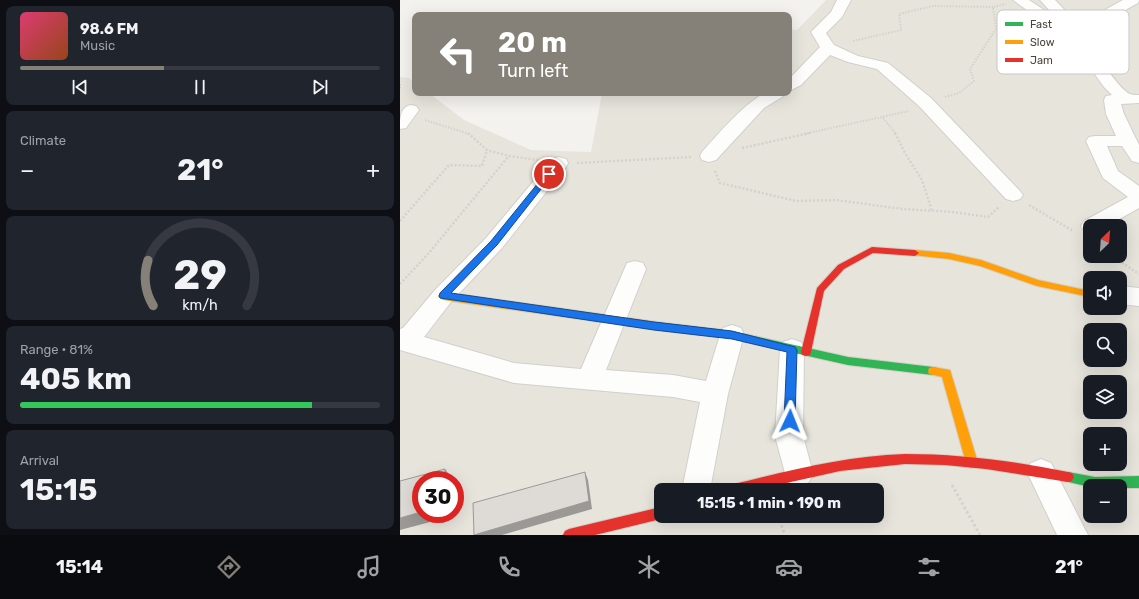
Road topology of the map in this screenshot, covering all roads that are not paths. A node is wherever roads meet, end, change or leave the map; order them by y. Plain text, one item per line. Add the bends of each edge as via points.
1 (844, 0) edge
2 (1020, 0) edge
3 (1048, 0) edge
4 (1133, 0) edge
5 (1035, 10) edge
6 (1057, 10) edge
7 (1115, 10) edge
8 (828, 48) junction
9 (1102, 74) edge
10 (792, 84) edge
11 (771, 96) edge
12 (1132, 99) edge
13 (410, 110) road end
14 (400, 124) edge
15 (1127, 140) junction
16 (709, 156) road end
17 (1139, 157) edge
18 (559, 163) road end
19 (1013, 195) road end
20 (1139, 195) edge
21 (1139, 199) edge
22 (1104, 219) edge
23 (635, 269) dead end
24 (1083, 293) edge
25 (443, 296) junction
26 (1127, 296) edge
27 (1139, 297) edge
28 (616, 319) junction
29 (732, 335) junction
30 (400, 340) edge
31 (799, 351) junction
32 (589, 380) junction
33 (716, 394) junction
34 (972, 463) junction
35 (1041, 472) junction
36 (799, 473) junction
37 (1139, 482) edge
38 (697, 483) edge
39 (761, 483) edge
40 (654, 516) edge
41 (616, 530) edge
42 (569, 535) edge
43 (1073, 535) edge

1 - 8 street via 837,14 818,32
2 - 5 street
3 - 6 street
4 - 7 street
8 - 10 street
8 - 19 street via 853,59 882,66 928,104
9 - 12 street via 1110,84
11 - 16 street via 758,104
12 - 15 street via 1112,100 1115,114
13 - 14 street
15 - 17 street
15 - 20 street via 1094,141 1110,174
18 - 25 street via 494,243
21 - 22 street
23 - 28 street
24 - 31 street via 1038,283 981,263 949,256 872,250 841,266 820,290
25 - 28 street
25 - 30 street via 412,336
26 - 27 street
28 - 29 street
28 - 32 street
29 - 31 street
29 - 33 street
30 - 32 street via 514,373
31 - 34 street via 848,361 946,373
31 - 36 street via 789,436
32 - 33 street via 673,386
33 - 38 street
34 - 35 street
34 - 36 street via 938,459 903,459 858,463
35 - 37 street via 1094,483
35 - 43 street
36 - 39 street
40 - 41 street
41 - 42 street

